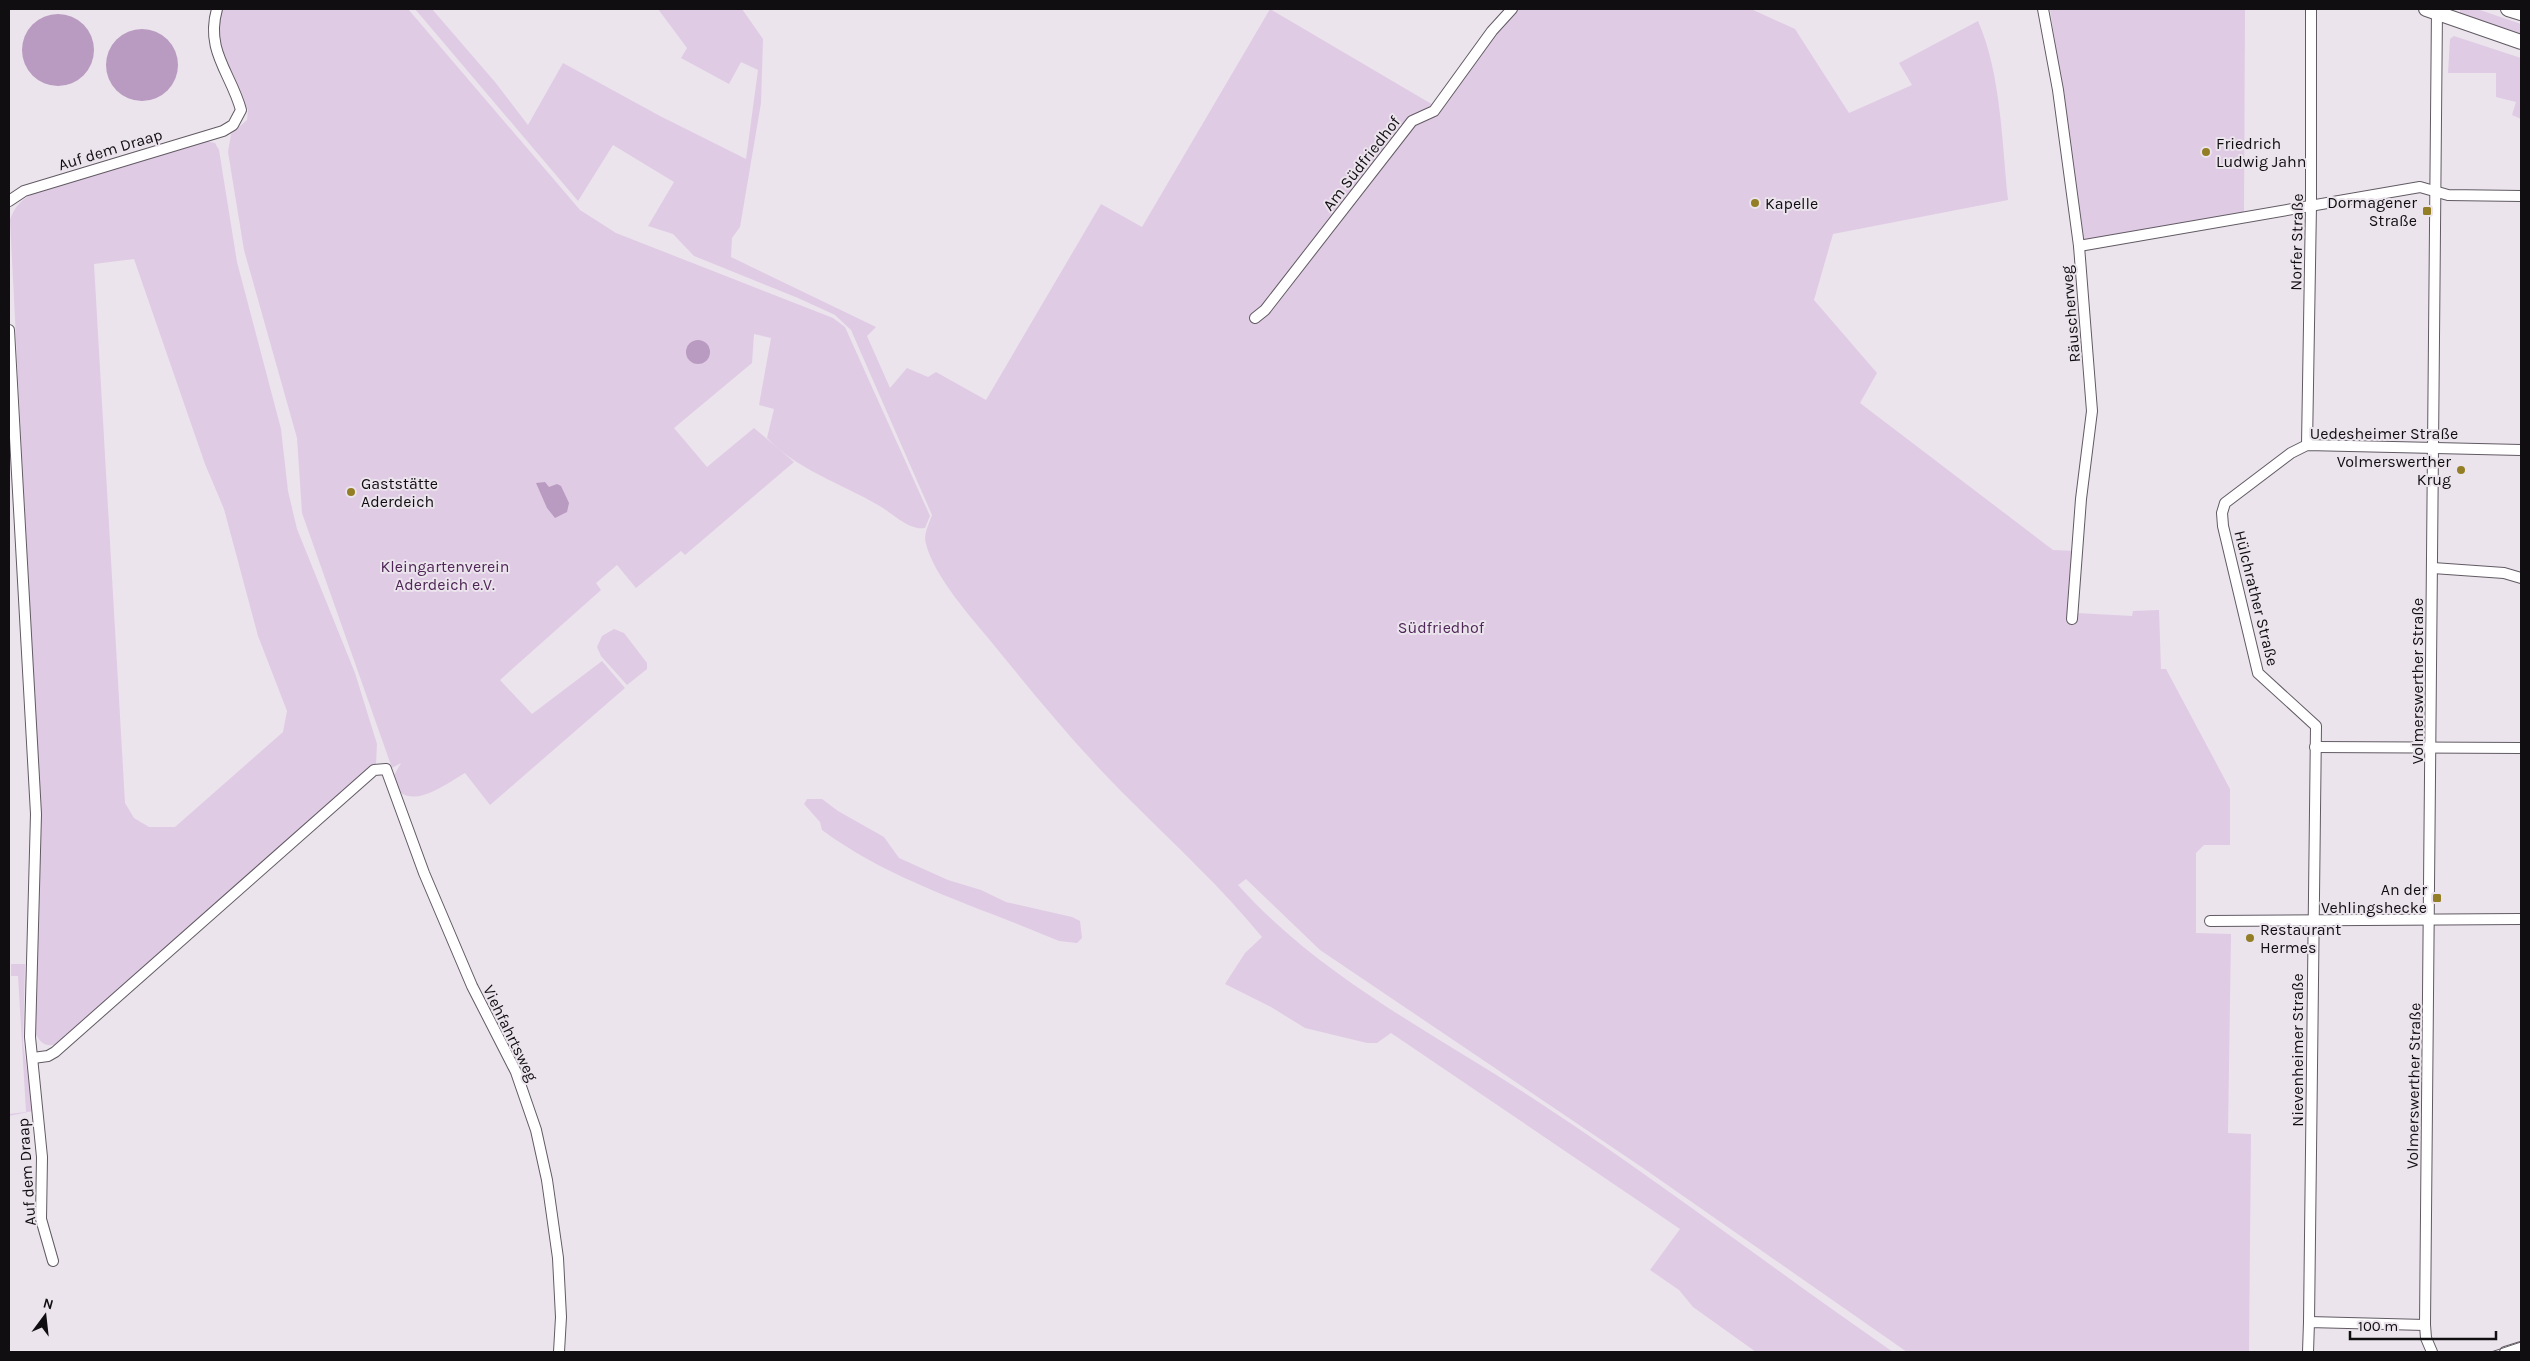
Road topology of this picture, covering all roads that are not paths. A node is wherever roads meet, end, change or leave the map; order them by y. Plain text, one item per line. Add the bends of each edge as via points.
1 (217, 9) edge
2 (1512, 9) edge
3 (2043, 9) edge
4 (2311, 9) edge
5 (2508, 9) edge
6 (2434, 10) edge
7 (2521, 13) edge
8 (2521, 42) edge
9 (2435, 191) junction
10 (2521, 196) edge
11 (9, 201) edge
12 (2312, 205) junction
13 (2078, 246) junction
14 (1255, 318) dead end
15 (9, 330) edge
16 (2307, 446) junction
17 (2434, 447) junction
18 (2521, 450) edge
19 (2223, 522) joint
20 (2433, 568) junction
21 (2521, 578) edge
22 (2072, 619) dead end
23 (2315, 747) junction
24 (2431, 748) junction
25 (2521, 748) edge
26 (2521, 919) edge
27 (2312, 920) junction
28 (2430, 920) junction
29 (2210, 921) dead end
30 (33, 1058) junction
31 (53, 1261) dead end
32 (2309, 1322) junction
33 (2425, 1325) junction
34 (2521, 1347) edge
35 (559, 1352) edge
36 (2308, 1352) edge
37 (2432, 1352) edge
38 (2505, 1352) edge

1 - 11 street, Auf dem Draap via 213,28 219,60 241,110 233,125 223,131 24,190
2 - 14 street, Am Südfriedhof via 1482,44 1440,105 1428,115 1412,121 1313,251
3 - 13 street, Räuscherweg via 2058,90
4 - 12 street, Norfer Straße
5 - 7 main road
6 - 8 main road
6 - 9 street, Volmerswerther Straße
9 - 10 street via 2448,195
9 - 12 street via 2420,187
9 - 17 street, Volmerswerther Straße
12 - 13 street
12 - 16 street, Norfer Straße
13 - 22 street, Räuscherweg via 2092,411 2081,499
15 - 30 street, Auf dem Draap via 36,814 29,1009
16 - 17 street, Uedesheimer Straße
16 - 19 street, Uedesheimer Straße via 2291,453 2225,504
17 - 18 street, Uedesheimer Straße
17 - 20 street, Volmerswerther Straße
19 - 23 street, Hülchrather Straße via 2258,673 2316,726
20 - 21 street via 2504,573
20 - 24 street, Volmerswerther Straße
23 - 24 street
23 - 27 street, Nievenheimer Straße
24 - 25 street
24 - 28 street, Volmerswerther Straße
26 - 28 street
27 - 28 street
27 - 29 street
27 - 32 street, Nievenheimer Straße
28 - 33 street, Volmerswerther Straße
30 - 31 street, Auf dem Draap via 42,1157 41,1219
30 - 35 street, Viehfahrtsweg via 55,1052 374,770 386,769 424,873 472,986 516,1072 536,1130 558,1258
32 - 33 street
32 - 36 street, Nievenheimer Straße
33 - 37 street, Volmerswerther Straße
34 - 38 street

